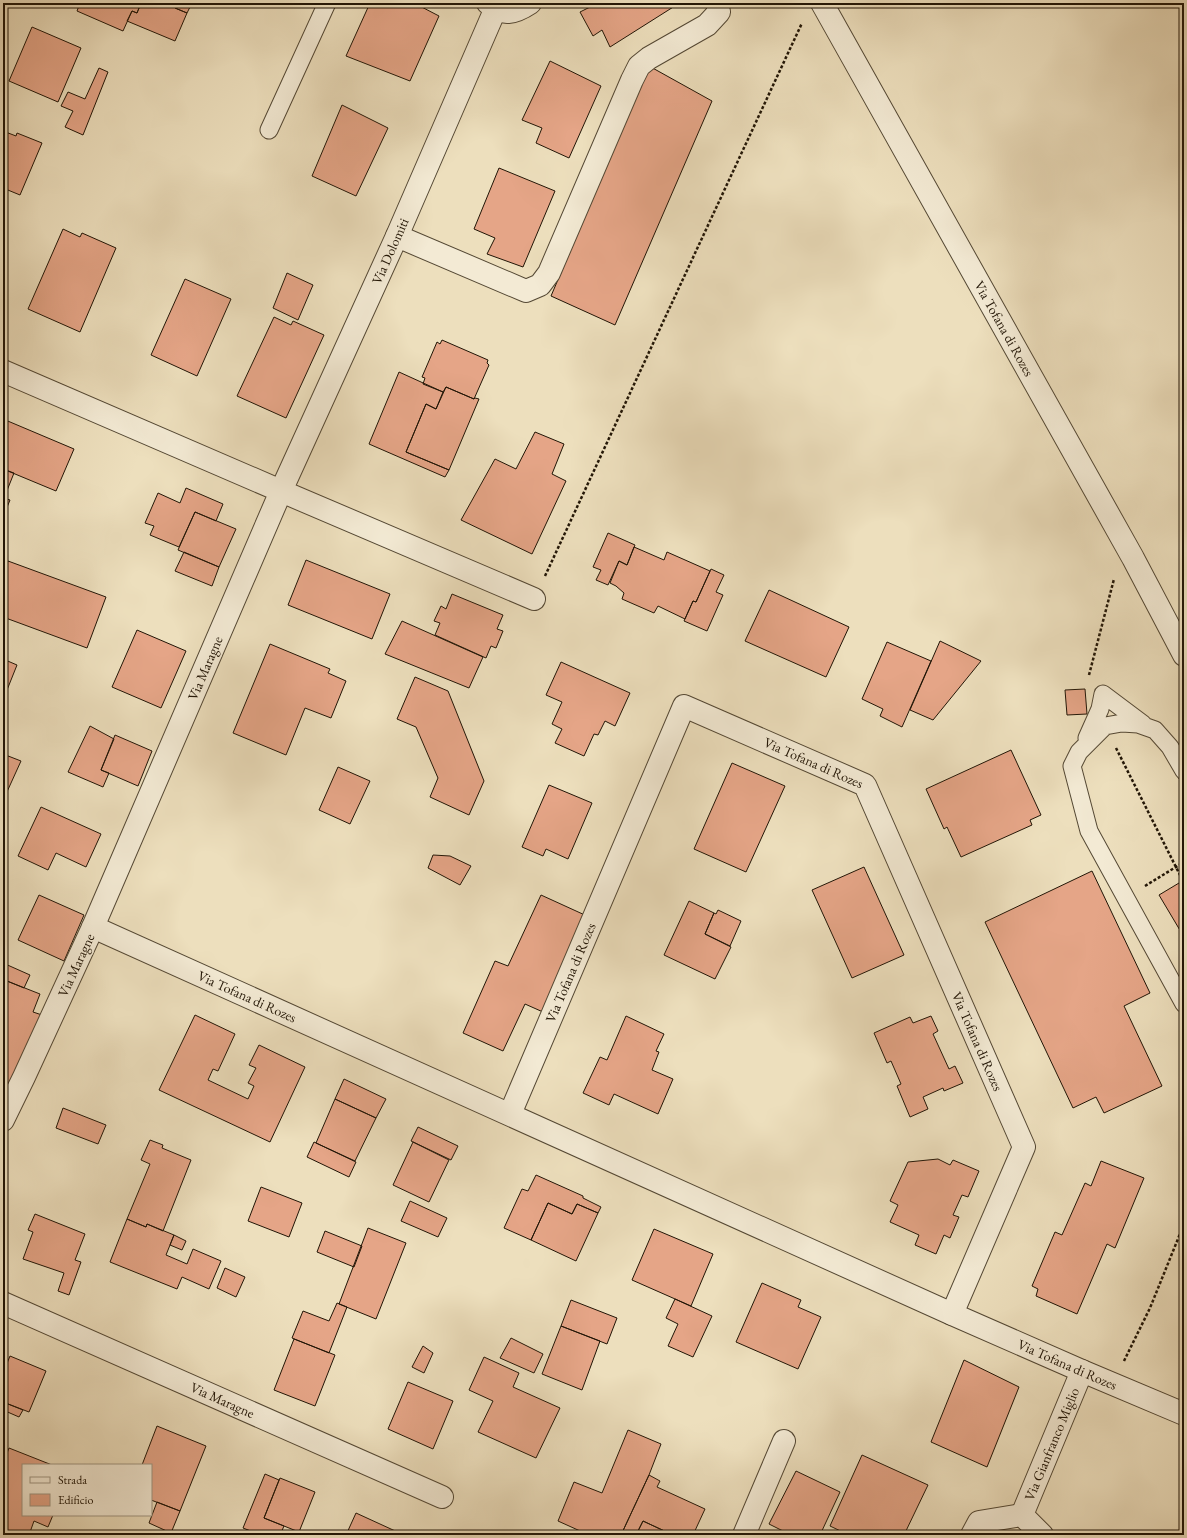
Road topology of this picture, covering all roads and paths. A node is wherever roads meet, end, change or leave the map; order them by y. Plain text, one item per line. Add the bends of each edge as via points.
1 (327, 3) edge
2 (530, 3) edge
3 (718, 3) edge
4 (822, 3) edge
5 (491, 6) edge
6 (805, 17) dead end
7 (269, 130) dead end
8 (398, 236) junction
9 (3, 371) edge
10 (281, 491) junction
11 (1127, 548) junction
12 (534, 599) joint
13 (1184, 655) edge
14 (1089, 681) dead end
15 (1105, 726) junction
16 (1148, 728) junction
17 (1079, 752) junction
18 (1184, 771) edge
19 (1184, 862) edge
20 (1176, 867) junction
21 (1183, 881) dead end
22 (1126, 898) junction
23 (93, 927) junction
24 (1184, 1004) edge
25 (510, 1114) junction
26 (3, 1120) edge
27 (1184, 1224) edge
28 (3, 1303) edge
29 (952, 1314) junction
30 (1082, 1372) junction
31 (1113, 1384) junction
32 (1184, 1414) edge
33 (784, 1441) dead end
34 (442, 1497) dead end
35 (1022, 1516) junction
36 (744, 1535) edge
37 (972, 1535) edge
38 (1042, 1535) edge

1 - 7 lane
2 - 5 street via 514,12
3 - 8 street via 719,12 707,25 639,66 549,273 540,285 526,291
4 - 11 street, Via Tofana di Rozes
5 - 8 street, Via Dolomiti
6 - 12 path
8 - 10 street, Via Dolomiti
9 - 10 street
10 - 12 street
10 - 23 street, Via Maragne
11 - 13 street, Via Tofana di Rozes
11 - 14 path via 1114,579
15 - 16 lane via 1122,723 1138,724
15 - 17 lane
15 - 20 path
16 - 17 lane via 1103,694 1100,709
16 - 18 lane via 1155,730 1170,747
17 - 22 lane via 1072,766 1089,831
19 - 20 path
20 - 21 path
20 - 22 path
22 - 24 lane
23 - 25 street, Via Tofana di Rozes
23 - 26 street, Via Maragne
25 - 29 street, Via Tofana di Rozes
25 - 29 street, Via Tofana di Rozes via 684,706 865,785 1024,1147
27 - 31 path via 1150,1308
28 - 34 street, Via Maragne
29 - 30 street, Via Tofana di Rozes
30 - 31 street, Via Tofana di Rozes
30 - 35 street, Via Gianfranco Miglio
31 - 32 street, Via Tofana di Rozes
33 - 36 street
35 - 37 street, Via Gianfranco Miglio via 979,1522
35 - 38 street, Via Gianfranco Miglio

